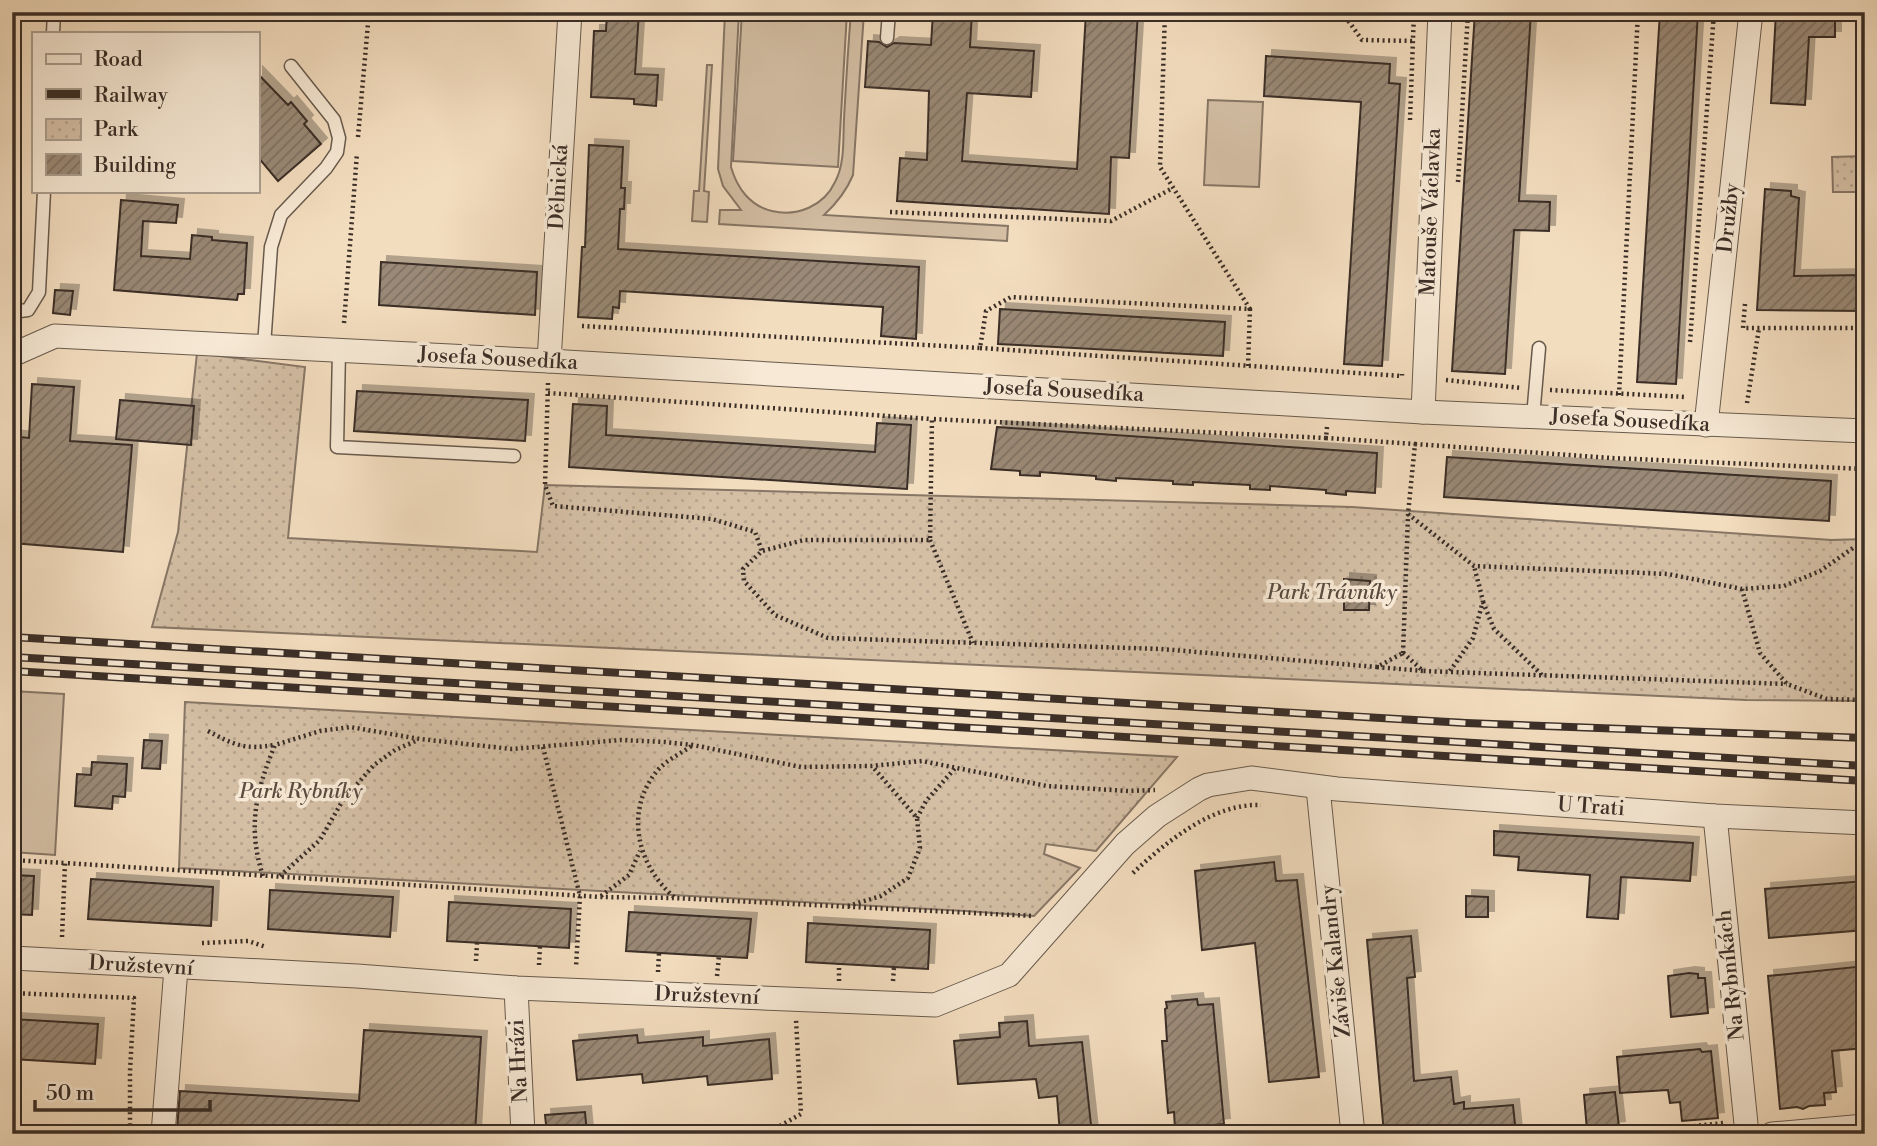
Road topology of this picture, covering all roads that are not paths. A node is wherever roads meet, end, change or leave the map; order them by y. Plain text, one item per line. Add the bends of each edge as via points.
1 (54, 12) edge
2 (570, 12) edge
3 (889, 12) edge
4 (1440, 12) edge
5 (1751, 12) edge
6 (53, 32) edge
7 (887, 38) dead end
8 (291, 66) dead end
9 (44, 192) edge
10 (12, 312) edge
11 (264, 346) junction
12 (1539, 348) dead end
13 (339, 351) junction
14 (12, 355) edge
15 (549, 361) junction
16 (1423, 412) junction
17 (1533, 417) junction
18 (1706, 425) junction
19 (1865, 431) edge
20 (514, 456) dead end
21 (1318, 788) junction
22 (1715, 816) junction
23 (1865, 823) edge
24 (12, 958) edge
25 (176, 968) junction
26 (516, 988) junction
27 (1865, 1126) edge
28 (1740, 1128) edge
29 (163, 1134) edge
30 (523, 1134) edge
31 (1353, 1134) edge
32 (1772, 1134) edge

1 - 6 lane
2 - 15 street, Dělnická
3 - 7 lane
4 - 16 street, Matouše Václavka
5 - 18 street, Družby
8 - 11 lane via 334,120 339,138 337,152 326,168 281,215 271,247
9 - 10 lane via 39,292 28,310
11 - 13 street, Josefa Sousedíka
11 - 14 street, Josefa Sousedíka via 55,336
12 - 17 lane
13 - 15 street, Josefa Sousedíka
13 - 20 lane via 337,447
15 - 16 street, Josefa Sousedíka
16 - 17 street, Josefa Sousedíka
17 - 18 street, Josefa Sousedíka
18 - 19 street, Josefa Sousedíka
21 - 22 street, U Trati
21 - 26 street, Družstevní via 1251,778 1199,789 1125,844 1009,975 935,1005
21 - 31 street, Záviše Kalandry
22 - 23 street, U Trati
22 - 28 street, Na Rybníkách
24 - 25 street, Družstevní
25 - 26 street, Družstevní
25 - 29 street
26 - 30 street, Na Hrázi
27 - 32 street

